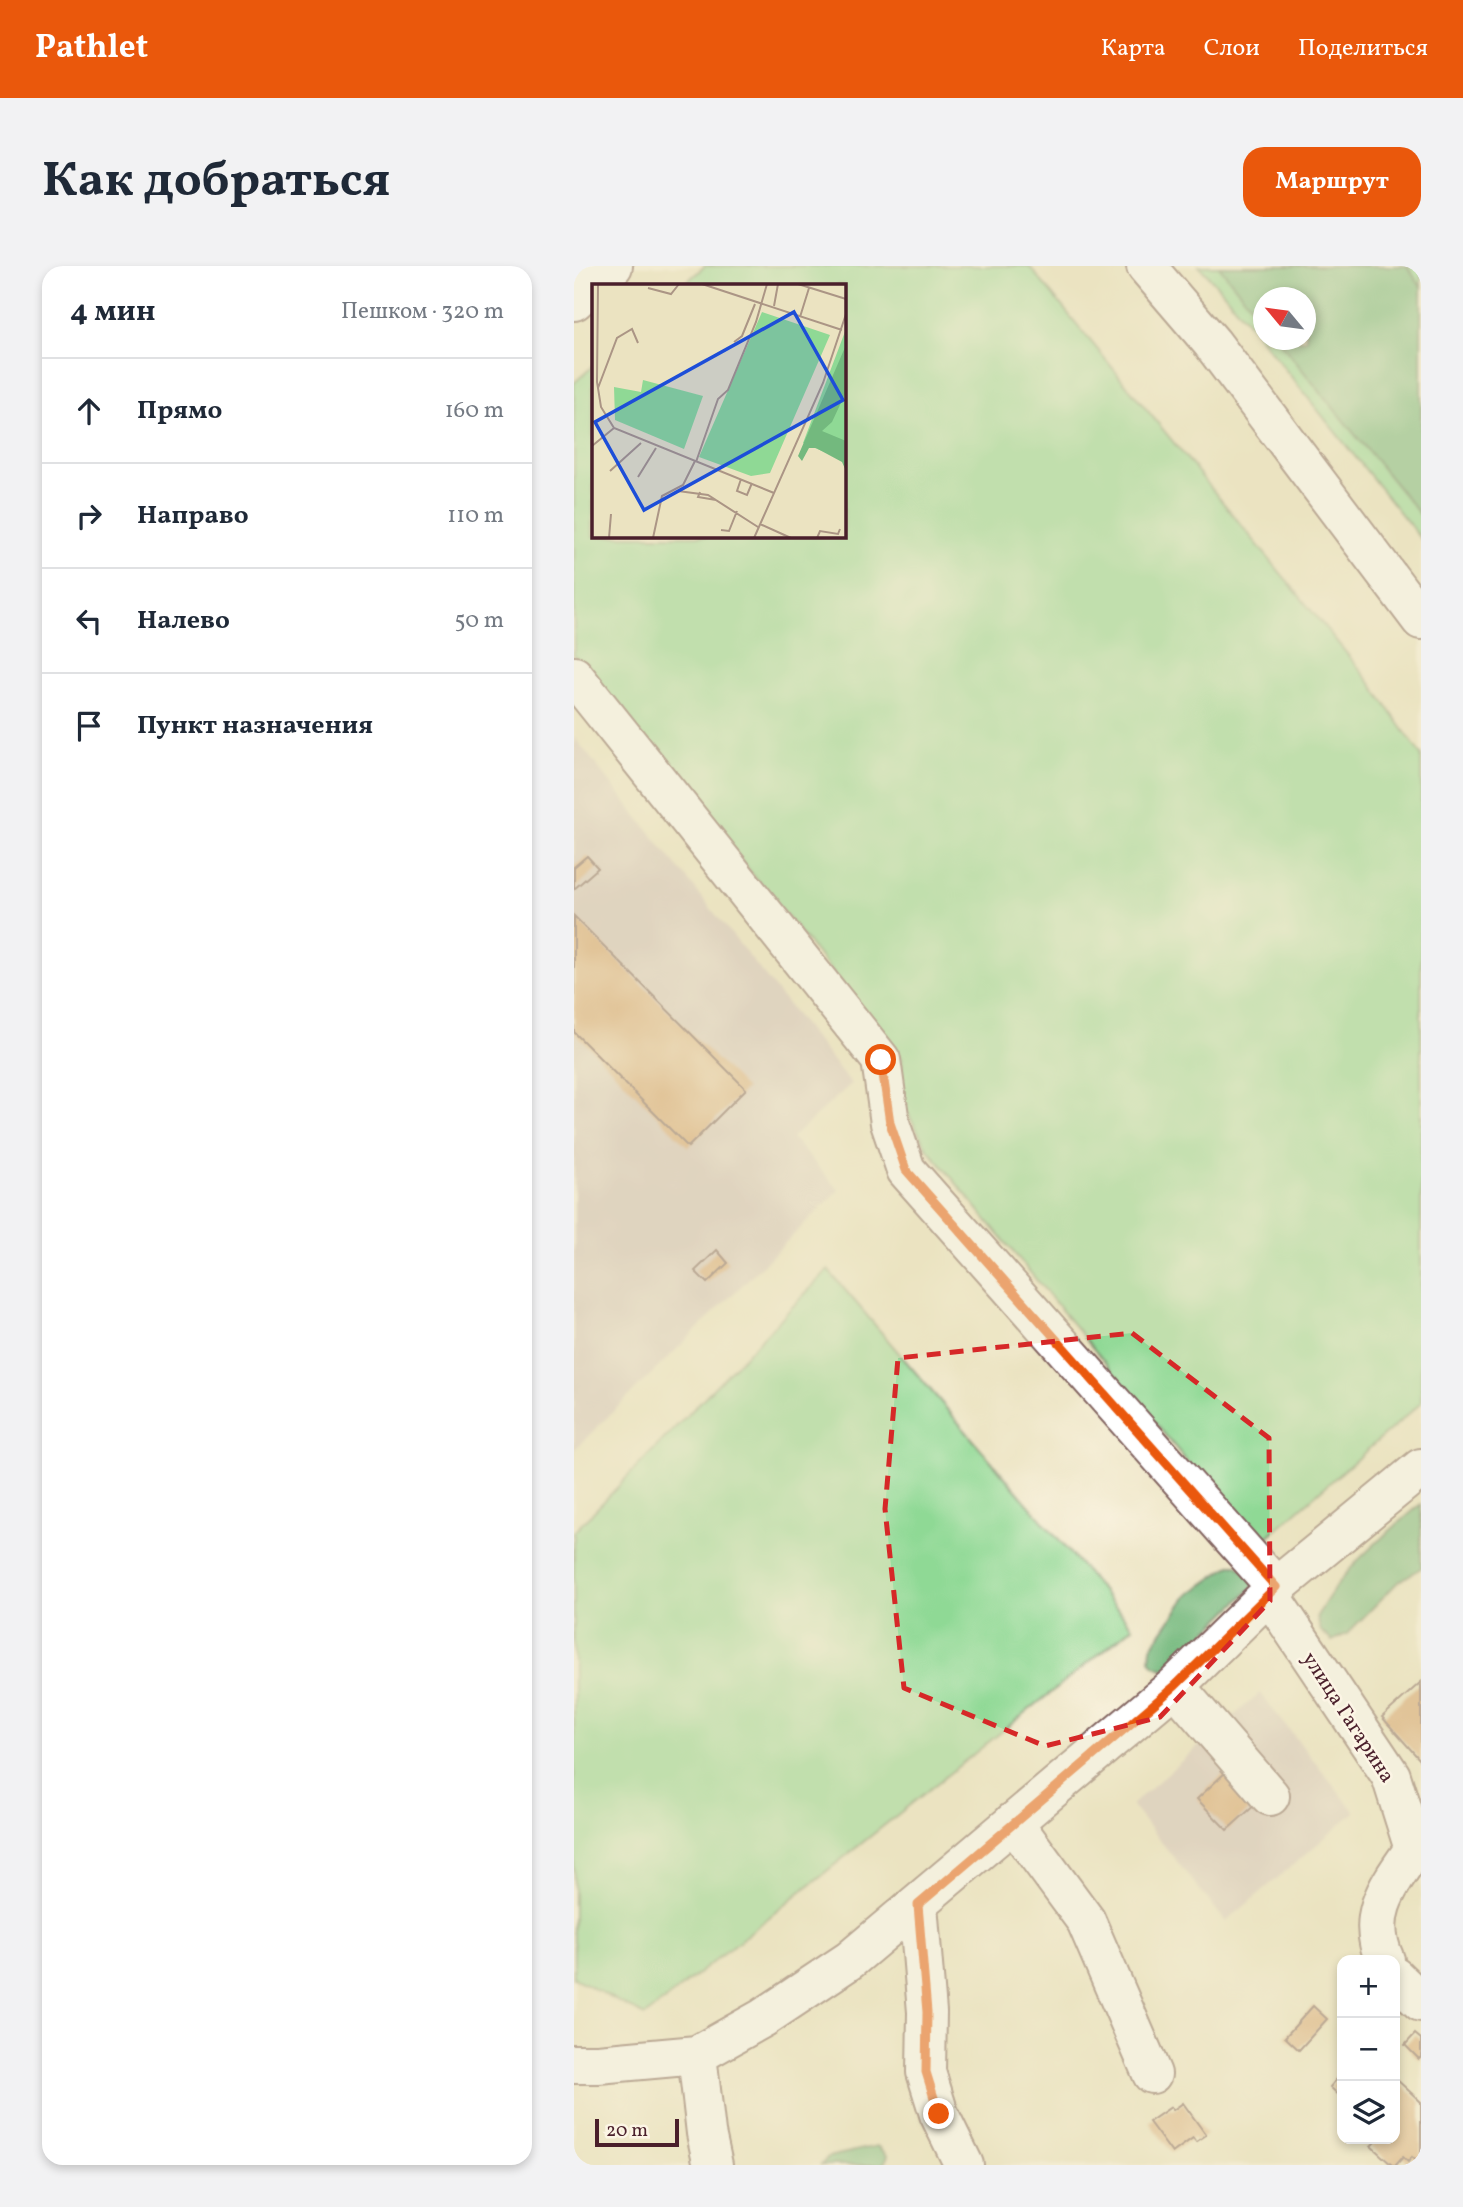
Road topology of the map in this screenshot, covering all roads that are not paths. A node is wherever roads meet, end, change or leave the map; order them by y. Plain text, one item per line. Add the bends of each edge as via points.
1 (613, 266) edge
2 (1146, 266) edge
3 (593, 284) edge
4 (592, 285) edge
5 (574, 301) edge
6 (1421, 620) edge
7 (574, 676) edge
8 (1421, 1468) edge
9 (1273, 1591) junction
10 (1175, 1686) junction
11 (1270, 1796) dead end
12 (1013, 1822) junction
13 (1418, 1845) edge
14 (918, 1905) junction
15 (1383, 1955) edge
16 (1400, 1982) edge
17 (1421, 2002) edge
18 (697, 2055) junction
19 (574, 2064) edge
20 (1152, 2074) dead end
21 (713, 2165) edge
22 (964, 2165) edge

1 - 3 street
2 - 6 street via 1212,343
4 - 5 street
7 - 9 street, улица Гагарина via 881,1060 890,1123 906,1170
8 - 9 street
9 - 10 street
9 - 13 street, улица Гагарина via 1391,1776
10 - 11 street
10 - 12 street
12 - 14 street
12 - 20 street via 1086,1921
13 - 15 street, улица Гагарина via 1388,1886 1377,1916 1377,1943
14 - 18 street via 850,1960
14 - 22 street via 927,2012 926,2072 939,2114
16 - 17 street
18 - 19 street
18 - 21 street

